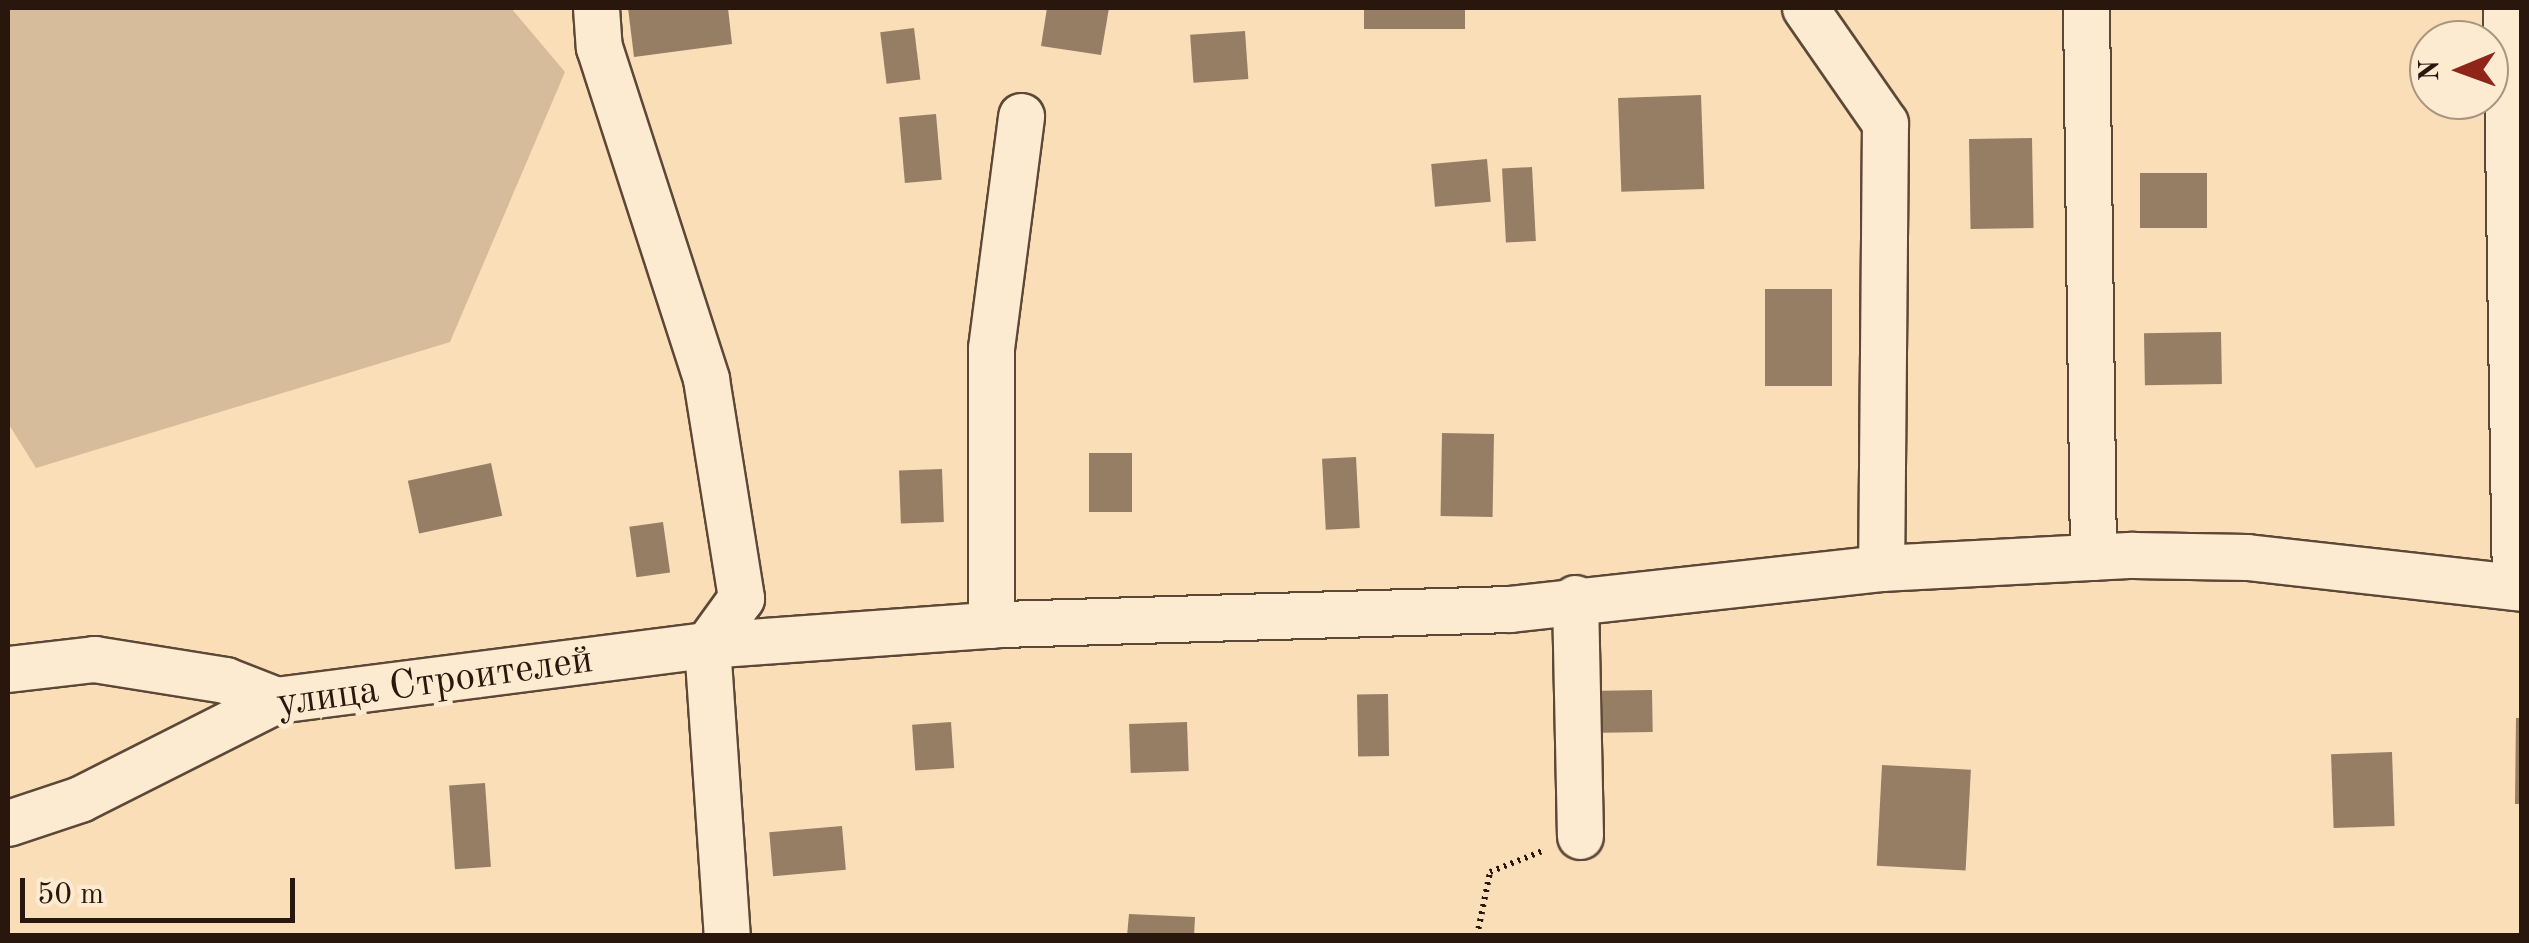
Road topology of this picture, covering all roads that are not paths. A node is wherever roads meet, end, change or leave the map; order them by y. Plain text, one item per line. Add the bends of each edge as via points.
1 (596, 8) edge
2 (1805, 8) edge
3 (2086, 8) edge
4 (2506, 8) edge
5 (1021, 116) dead end
6 (2514, 349) edge
7 (2093, 557) junction
8 (1881, 568) junction
9 (2518, 588) edge
10 (1575, 598) junction
11 (991, 625) junction
12 (707, 645) junction
13 (8, 668) edge
14 (276, 700) junction
15 (8, 823) edge
16 (1580, 836) road end
17 (727, 936) edge

1 - 12 street via 599,47 706,379 742,598
2 - 8 street via 1885,123
3 - 7 street
4 - 6 street
5 - 11 street via 991,348
6 - 9 street
7 - 8 street, улица Строителей
7 - 9 street, улица Строителей via 2247,557
8 - 10 street, улица Строителей
10 - 11 street, улица Строителей via 1510,609
10 - 16 street
11 - 12 street, улица Строителей
12 - 14 street, улица Строителей
12 - 17 street
13 - 14 street via 94,659 226,680
14 - 15 street, улица Строителей via 80,799

